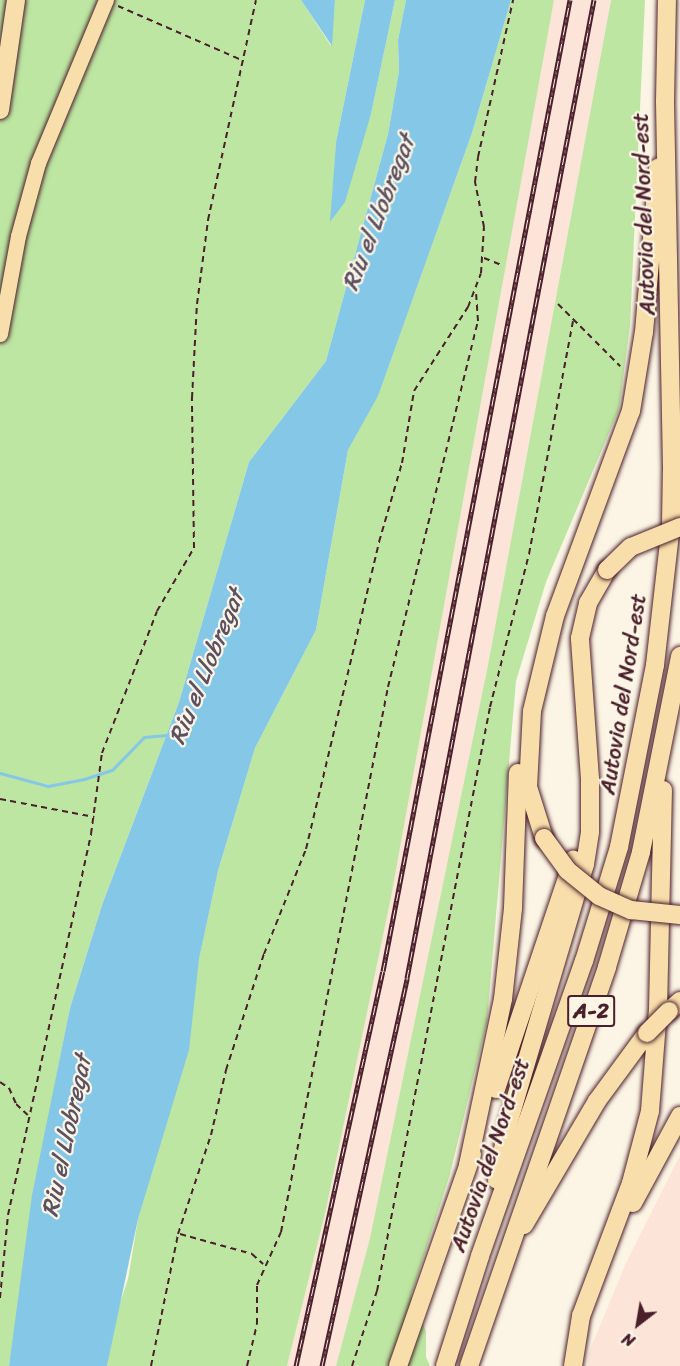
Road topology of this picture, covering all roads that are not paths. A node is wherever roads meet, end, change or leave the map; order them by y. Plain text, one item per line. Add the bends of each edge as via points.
1 (667, 0) edge
2 (16, 1) edge
3 (110, 2) edge
4 (665, 100) junction
5 (0, 110) edge
6 (0, 334) edge
7 (680, 527) edge
8 (586, 534) junction
9 (680, 656) edge
10 (663, 757) junction
11 (589, 806) junction
12 (680, 915) edge
13 (675, 1006) edge
14 (680, 1116) edge
15 (468, 1165) junction
16 (489, 1229) junction
17 (503, 1260) junction
18 (601, 1263) junction
19 (398, 1366) edge
20 (445, 1366) edge
21 (469, 1366) edge
22 (573, 1366) edge

1 - 4 highway, Autovia del Nord-est / A-2
2 - 5 highway
3 - 6 main road via 35,172
4 - 8 highway via 640,370 624,437
4 - 16 highway, Autovia del Nord-est / A-2 via 672,467 671,524 656,664 619,847 584,961
7 - 11 highway, bridge via 640,542 607,570 588,603 580,638
8 - 12 highway, bridge via 545,650 532,711 528,787 544,838 567,870 599,896 631,910
8 - 15 highway via 548,612 528,682 519,745 513,908 506,976 492,1061
9 - 10 highway, Autovia del Nord-est / A-2
10 - 17 highway, Autovia del Nord-est / A-2 via 641,852 607,967
10 - 18 highway via 664,830 654,1077 636,1166
11 - 15 highway via 553,928
11 - 16 highway via 585,864 508,1124
13 - 17 highway, bridge via 647,1033 591,1110
14 - 18 highway
15 - 19 highway
16 - 20 highway, Autovia del Nord-est / A-2
17 - 21 highway, Autovia del Nord-est / A-2
18 - 22 highway via 581,1316

